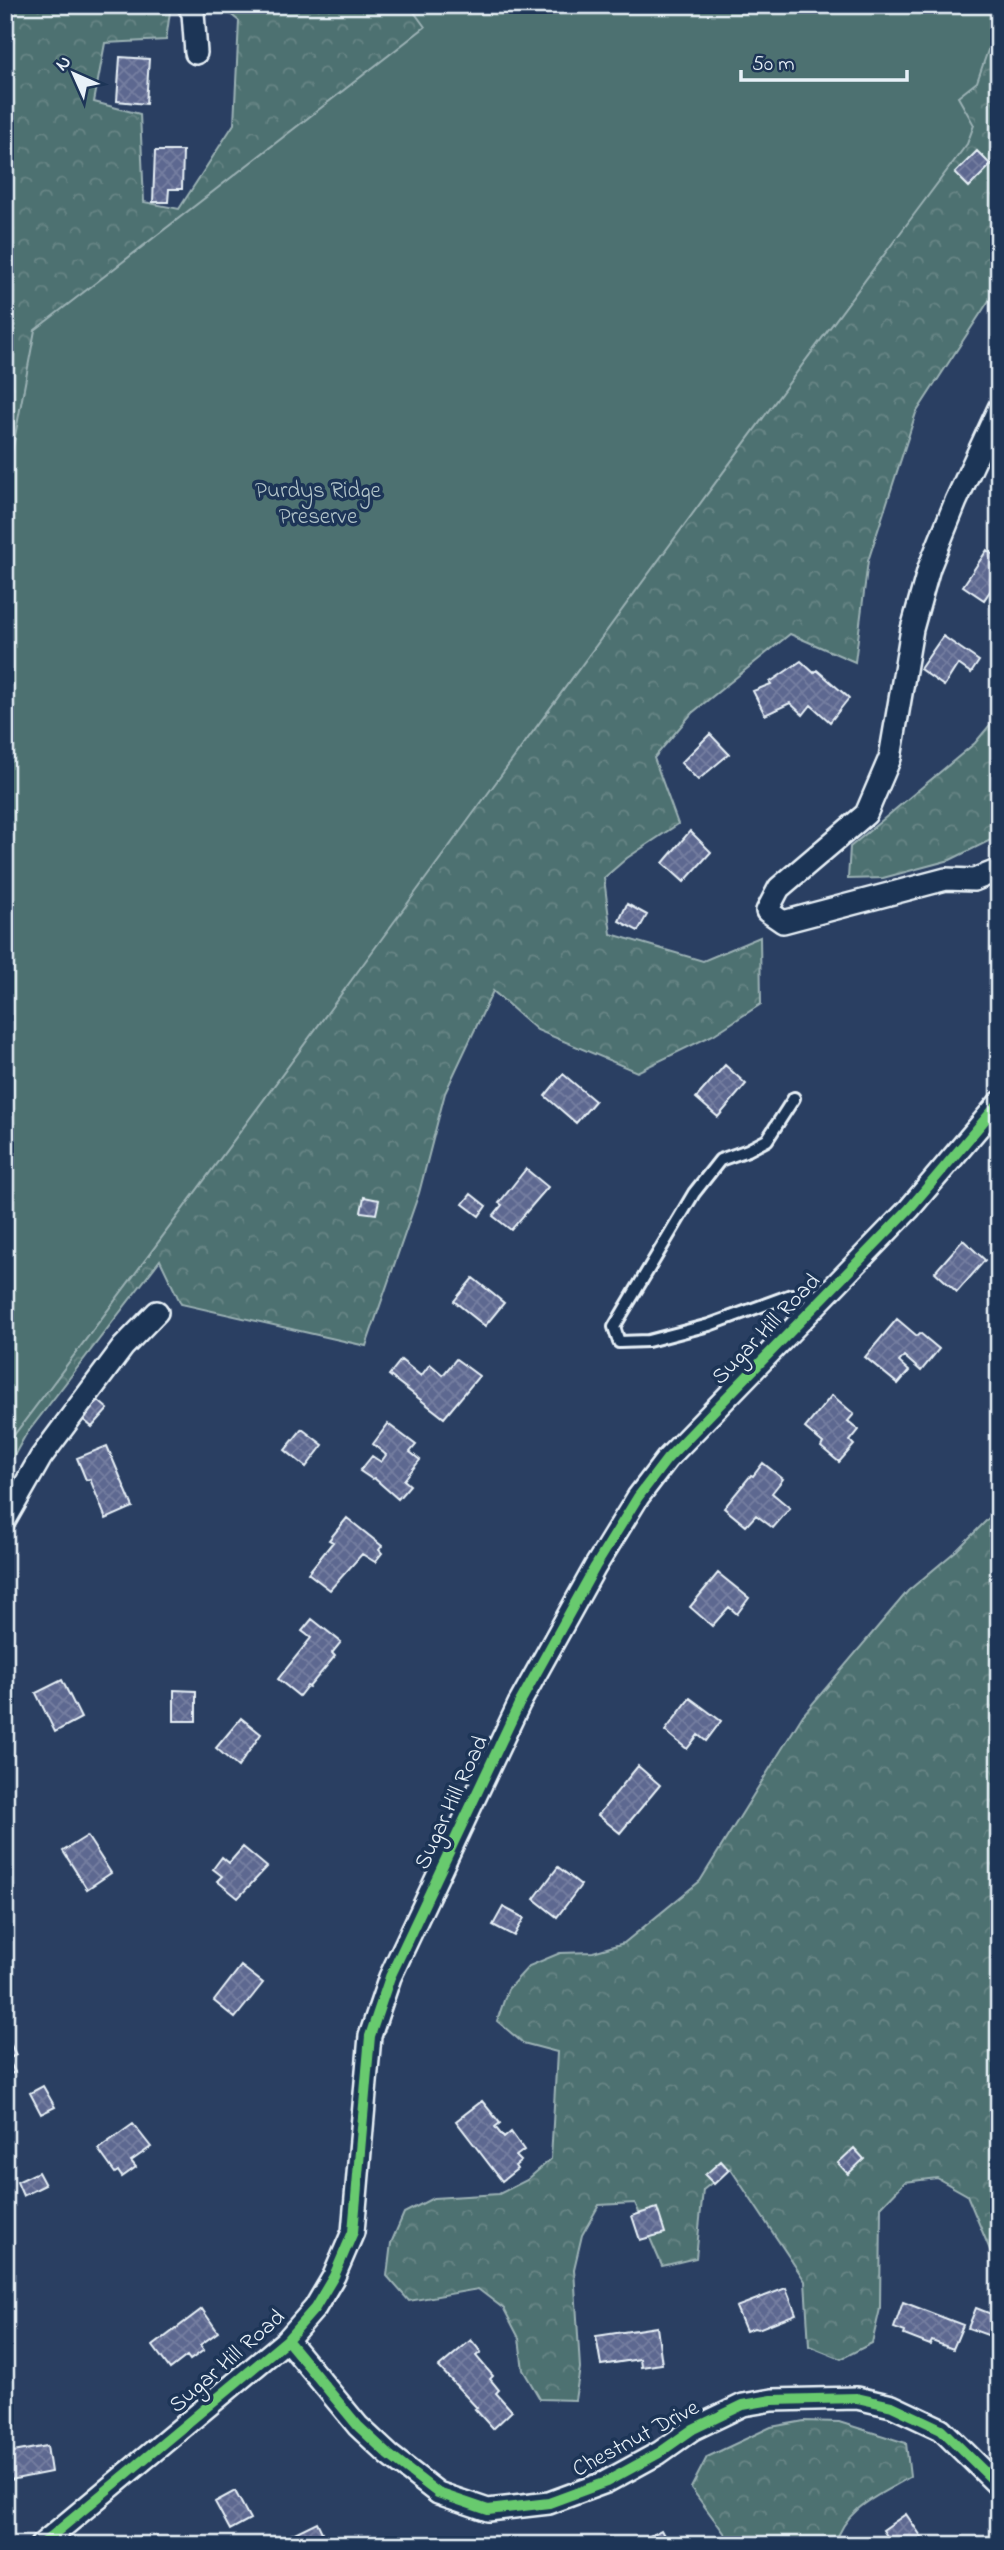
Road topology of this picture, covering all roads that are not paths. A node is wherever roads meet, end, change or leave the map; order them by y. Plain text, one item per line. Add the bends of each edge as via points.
1 (188, 5) edge
2 (196, 53) dead end
3 (999, 408) edge
4 (999, 870) edge
5 (794, 1098) dead end
6 (999, 1103) edge
7 (825, 1296) junction
8 (157, 1312) dead end
9 (5, 1520) edge
10 (286, 2340) junction
11 (999, 2486) edge
12 (41, 2545) edge

1 - 2 street via 193,13
3 - 4 street via 929,568 912,629 890,758 866,814 779,888 766,911 783,922 946,879 974,880
5 - 7 lane via 767,1140 720,1160 694,1193 614,1327 620,1342 648,1341 791,1295
6 - 7 street, Sugar Hill Road via 909,1209
7 - 10 street, Sugar Hill Road via 667,1459 638,1497 519,1704 390,1977 370,2036 353,2232 322,2297
8 - 9 street via 123,1347 41,1457
10 - 11 street, Chestnut Drive via 358,2426 389,2455 438,2493 488,2510 549,2503 606,2482 693,2429 743,2405 772,2400 857,2398 892,2406 941,2429
10 - 12 street, Sugar Hill Road

